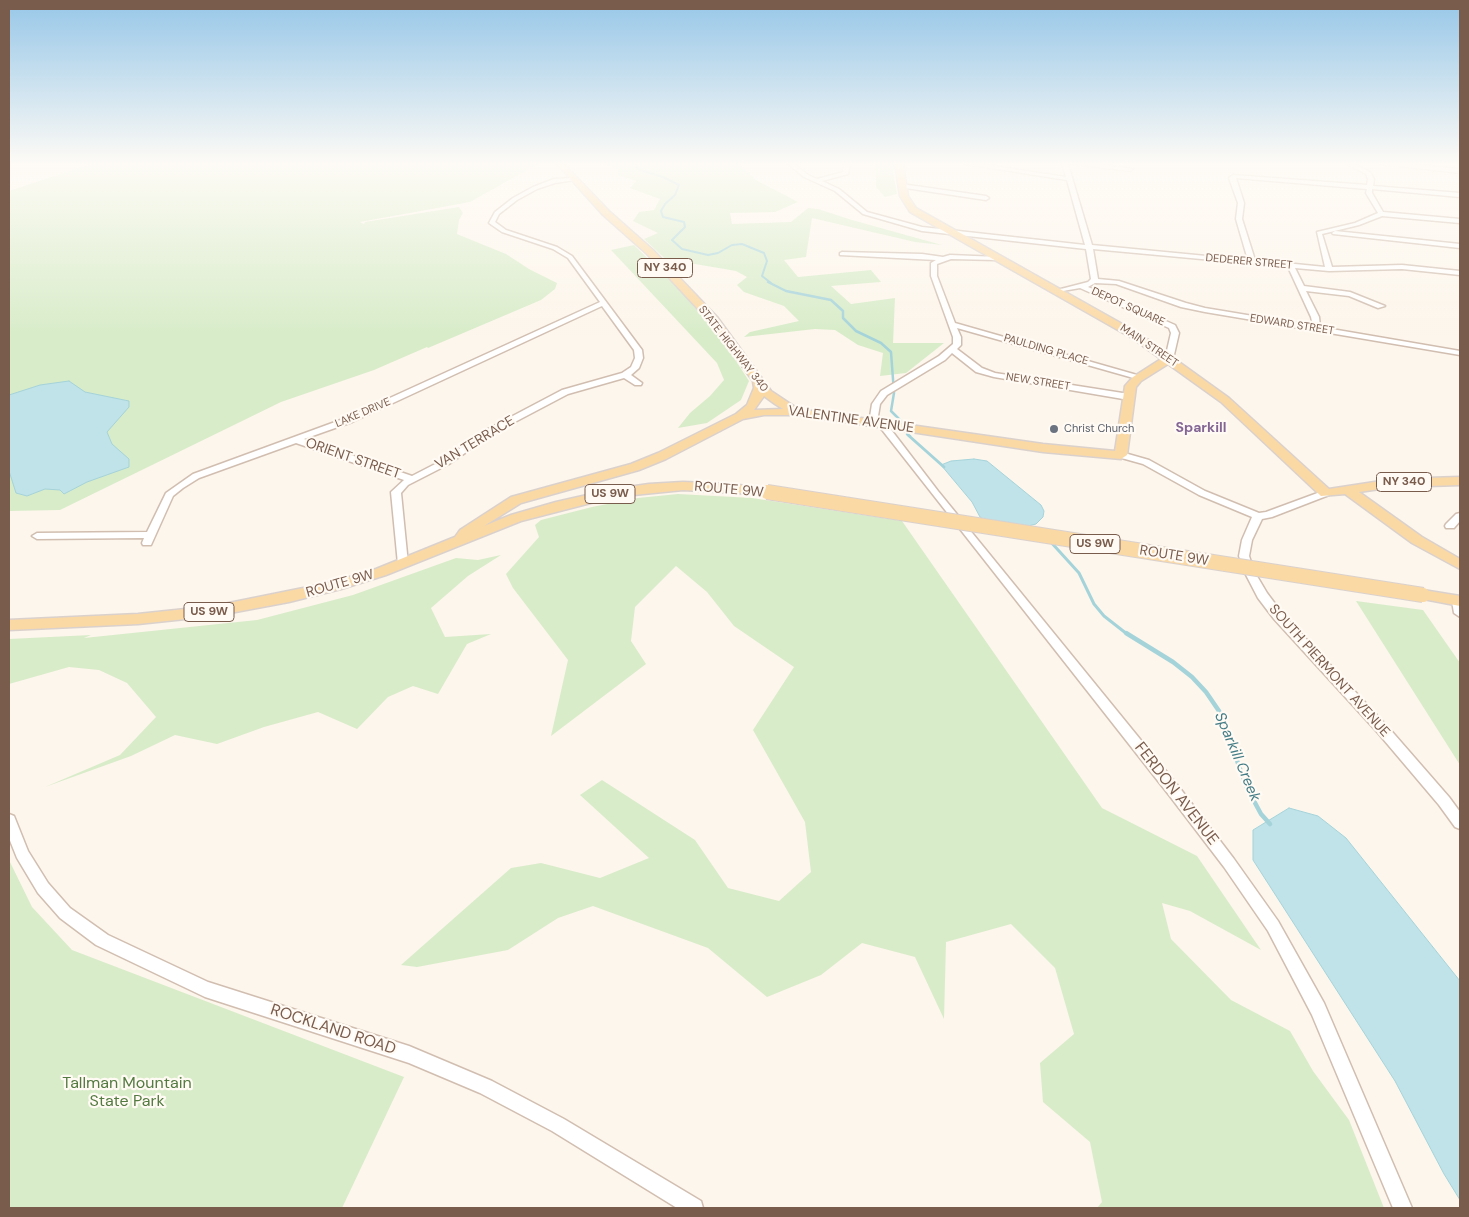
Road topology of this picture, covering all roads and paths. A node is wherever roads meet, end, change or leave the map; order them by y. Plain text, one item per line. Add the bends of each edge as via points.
1 (492, 221) edge
2 (615, 221) edge
3 (890, 221) edge
4 (926, 221) edge
5 (929, 221) edge
6 (1082, 221) edge
7 (1240, 221) edge
8 (1364, 221) edge
9 (900, 224) junction
10 (949, 232) junction
11 (1324, 232) junction
12 (1460, 246) edge
13 (1089, 247) junction
14 (842, 254) dead end
15 (942, 258) junction
16 (997, 258) junction
17 (1092, 261) junction
18 (1252, 262) junction
19 (1291, 266) junction
20 (1329, 269) junction
21 (1101, 270) dead end
22 (1460, 273) edge
23 (1108, 274) dead end
24 (1095, 281) junction
25 (1127, 285) junction
26 (1081, 286) junction
27 (1302, 288) junction
28 (1059, 291) junction
29 (604, 302) junction
30 (1381, 306) dead end
31 (952, 324) junction
32 (1317, 329) junction
33 (953, 350) junction
34 (1460, 353) edge
35 (1169, 359) junction
36 (625, 375) junction
37 (1140, 377) junction
38 (758, 381) junction
39 (638, 383) dead end
40 (1129, 397) junction
41 (809, 413) junction
42 (740, 416) junction
43 (880, 423) junction
44 (294, 439) junction
45 (1121, 456) junction
46 (412, 479) junction
47 (1460, 481) edge
48 (1348, 490) junction
49 (1326, 494) junction
50 (1258, 516) junction
51 (1460, 516) edge
52 (1450, 526) dead end
53 (37, 536) dead end
54 (460, 541) junction
55 (403, 564) junction
56 (1460, 565) edge
57 (1459, 605) edge
58 (9, 625) edge
59 (9, 820) edge
60 (1460, 823) edge
61 (694, 1208) edge
62 (1403, 1208) edge

1 - 29 street via 504,231 564,252
2 - 38 main road, STATE HIGHWAY 340 / NY 340 via 650,252 713,319
3 - 9 street
4 - 9 street
5 - 10 main road, MAIN STREET
6 - 13 street
7 - 18 street
8 - 11 street
9 - 10 street, DEDERER STREET
10 - 13 street, DEDERER STREET
10 - 16 main road, MAIN STREET
11 - 12 street
11 - 20 street via 1319,236
13 - 17 street
13 - 18 street, DEDERER STREET
14 - 15 street
15 - 16 street
15 - 31 street via 934,263 933,271
16 - 28 main road, MAIN STREET
17 - 21 street
17 - 24 street
18 - 19 street, DEDERER STREET
19 - 20 street, DEDERER STREET
19 - 27 street
20 - 22 street, DEDERER STREET via 1402,266
23 - 25 street
24 - 25 street
24 - 26 street
25 - 32 street, EDWARD STREET via 1184,306
26 - 28 street
26 - 35 street, DEPOT SQUARE via 1166,324 1175,333
27 - 30 street via 1350,294
27 - 32 street
28 - 35 main road, MAIN STREET
29 - 36 street via 638,350 635,368
29 - 44 street, LAKE DRIVE via 349,420
31 - 33 street via 957,341
31 - 37 street, PAULDING PLACE
32 - 34 street, EDWARD STREET
33 - 40 street, NEW STREET via 978,370 994,375
33 - 43 street via 882,395 874,415
35 - 37 main road
35 - 49 main road, MAIN STREET via 1225,400
36 - 39 street
36 - 46 street, VAN TERRACE via 565,392 491,431 446,462
37 - 40 main road via 1131,386
38 - 41 main road, STATE HIGHWAY 340 / NY 340 via 779,402
38 - 42 main road via 758,396
40 - 45 main road
41 - 42 main road, VALENTINE AVENUE via 775,411
41 - 43 main road, VALENTINE AVENUE / NY 340
42 - 54 main road, VALENTINE AVENUE via 644,463 516,500 465,533
43 - 45 main road, VALENTINE AVENUE / NY 340 via 1056,450
43 - 62 street, FERDON AVENUE via 1174,791 1273,926 1318,1009
44 - 46 street, ORIENT STREET
44 - 53 street, LAKE DRIVE via 206,471 180,486 165,501 149,539
45 - 50 street, VALENTINE AVENUE via 1146,462 1202,493
46 - 55 street, VAN TERRACE via 396,492
47 - 48 main road, NY 340 via 1394,483
48 - 49 main road, NY 340
48 - 56 main road via 1418,540
49 - 50 street
50 - 60 street, SOUTH PIERMONT AVENUE via 1246,540 1244,556 1251,576 1269,605 1383,730
51 - 52 street
54 - 55 main road, ROUTE 9W / US 9W
54 - 57 main road, ROUTE 9W / US 9W, bridge via 540,511 594,497 632,490 689,486 766,492 1423,595
55 - 58 main road, ROUTE 9W / US 9W via 312,592 214,611 138,620
59 - 61 street, ROCKLAND ROAD via 22,854 43,888 65,913 102,940 205,989 409,1056 486,1087

